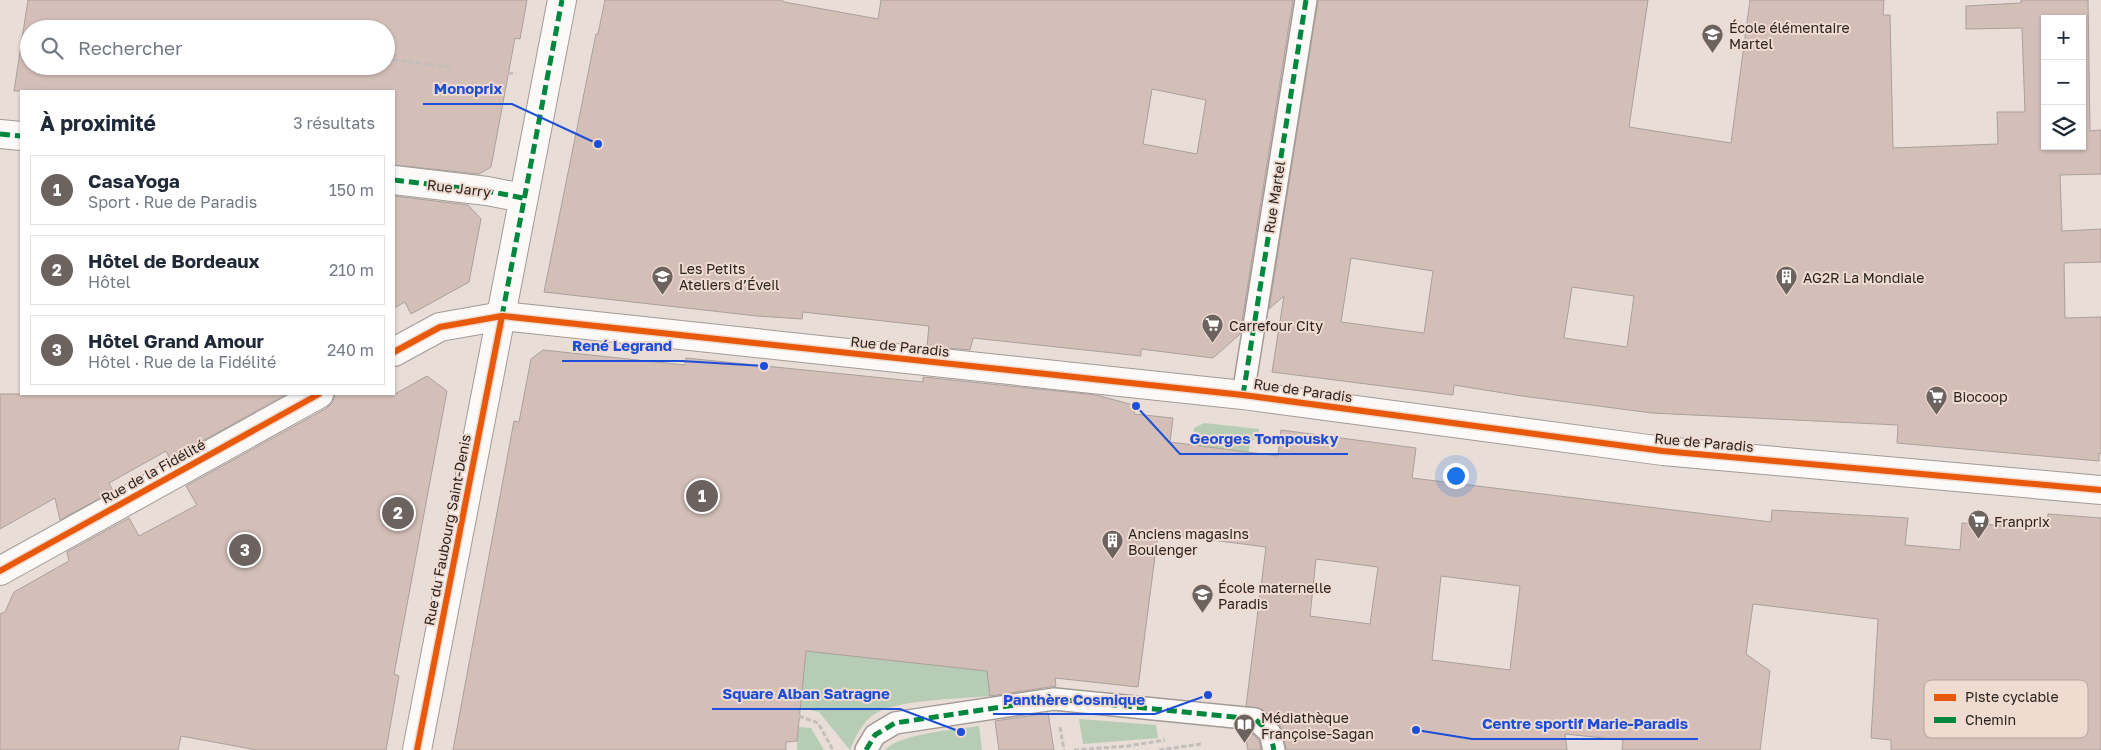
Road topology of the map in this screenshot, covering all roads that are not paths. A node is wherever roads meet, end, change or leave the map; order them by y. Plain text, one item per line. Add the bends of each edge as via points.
1 (562, 0) edge
2 (1306, 0) edge
3 (0, 134) edge
4 (20, 136) edge
5 (395, 180) edge
6 (523, 198) junction
7 (502, 316) junction
8 (395, 351) edge
9 (317, 395) edge
10 (1243, 395) junction
11 (2101, 490) edge
12 (0, 571) edge
13 (417, 750) edge
14 (866, 750) edge
15 (1274, 750) edge

1 - 6 street, Rue du Faubourg Saint-Denis
2 - 10 street, Rue Martel
3 - 4 street
5 - 6 street, Rue Jarry
6 - 7 street, Rue du Faubourg Saint-Denis
7 - 8 street via 440,326
7 - 10 street, Rue de Paradis
7 - 13 street, Rue du Faubourg Saint-Denis
9 - 12 street, Rue de la Fidélité
10 - 11 street, Rue de Paradis via 1663,451
14 - 15 street via 874,735 895,723 1054,700 1255,719 1270,733

